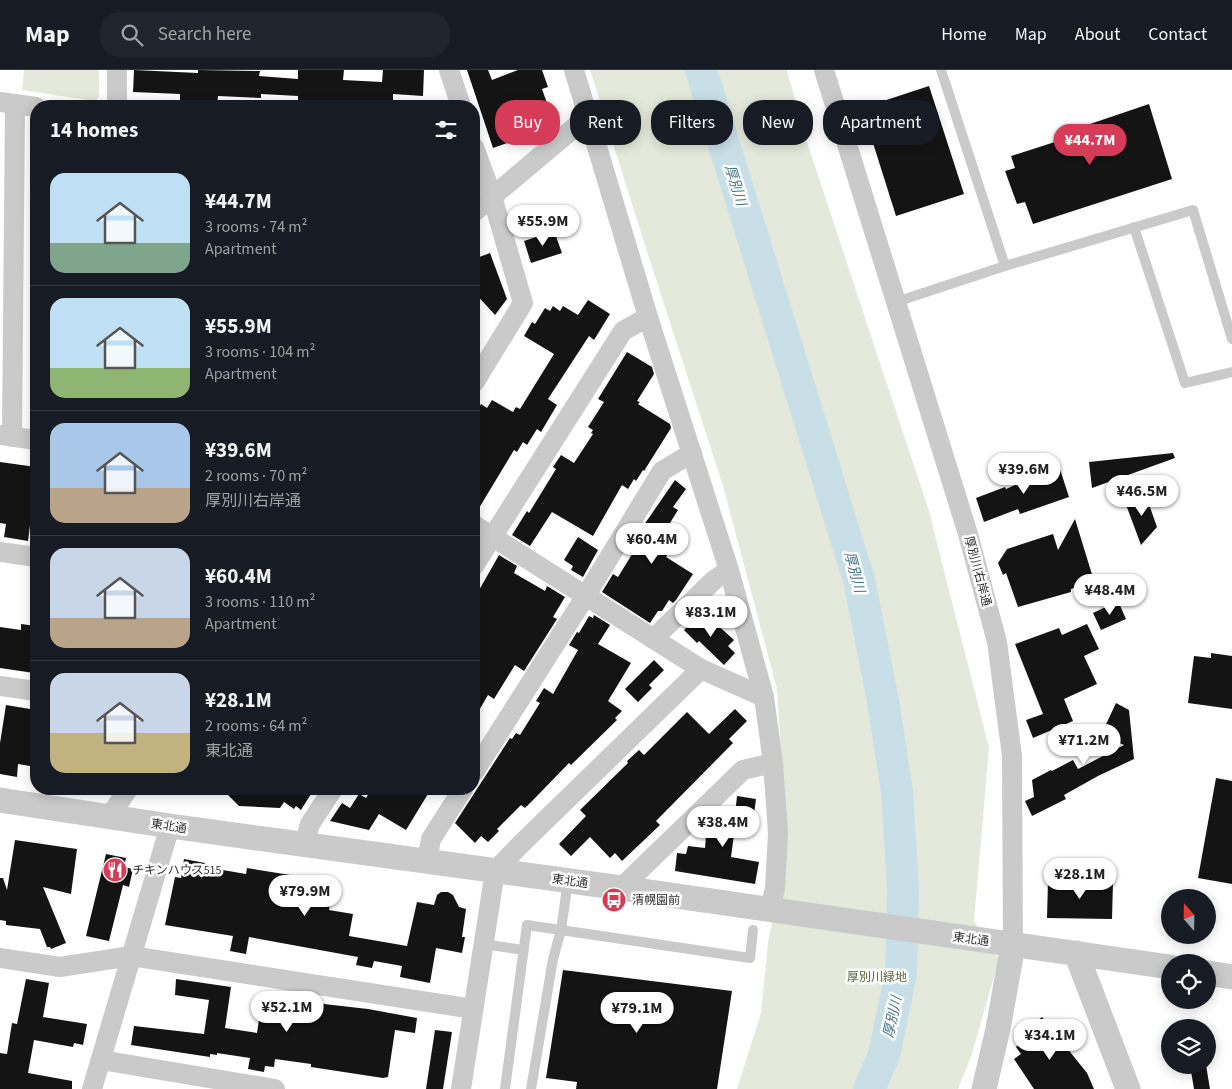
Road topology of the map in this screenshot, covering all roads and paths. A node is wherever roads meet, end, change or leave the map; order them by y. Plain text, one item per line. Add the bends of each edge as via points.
1 (118, 70) edge
2 (449, 70) edge
3 (574, 70) edge
4 (824, 70) edge
5 (942, 70) edge
6 (117, 100) edge
7 (458, 100) edge
8 (584, 100) edge
9 (7, 103) edge
10 (30, 106) edge
11 (570, 130) edge
12 (597, 145) edge
13 (480, 163) edge
14 (492, 196) junction
15 (480, 207) edge
16 (1134, 227) junction
17 (1005, 266) junction
18 (896, 302) junction
19 (648, 317) junction
20 (1232, 339) edge
21 (1232, 372) edge
22 (480, 373) edge
23 (6, 436) edge
24 (30, 439) edge
25 (692, 452) junction
26 (480, 529) edge
27 (492, 537) junction
28 (0, 552) edge
29 (30, 556) edge
30 (480, 556) edge
31 (729, 570) junction
32 (585, 597) junction
33 (653, 639) junction
34 (701, 669) junction
35 (0, 686) edge
36 (30, 690) edge
37 (764, 696) junction
38 (480, 763) edge
39 (773, 763) junction
40 (124, 795) edge
41 (328, 795) edge
42 (459, 795) edge
43 (0, 800) edge
44 (110, 816) junction
45 (170, 826) junction
46 (304, 845) junction
47 (427, 861) junction
48 (495, 871) junction
49 (568, 881) junction
50 (621, 888) junction
51 (770, 910) junction
52 (561, 930) junction
53 (753, 930) dead end
54 (484, 944) junction
55 (1013, 945) junction
56 (522, 950) junction
57 (1076, 953) junction
58 (131, 956) junction
59 (0, 958) edge
60 (1161, 966) edge
61 (1216, 974) edge
62 (1232, 977) edge
63 (473, 1009) junction
64 (101, 1060) junction
65 (92, 1089) edge
66 (275, 1089) edge
67 (461, 1089) edge
68 (505, 1089) edge
69 (531, 1089) edge
70 (984, 1089) edge
71 (1128, 1089) edge

1 - 6 street
2 - 7 street
3 - 8 street
4 - 18 street, 厚別川右岸通
5 - 17 lane
9 - 10 street
9 - 23 street
11 - 14 street
12 - 19 street
13 - 14 street
14 - 15 street
14 - 22 street via 523,303
16 - 17 lane
16 - 20 lane via 1193,210
16 - 21 lane via 1185,383
17 - 18 lane
18 - 55 street, 厚別川右岸通 via 968,534 997,642 1012,756
19 - 25 street
19 - 27 street via 623,331
23 - 24 street
25 - 31 street
25 - 32 street via 662,471
26 - 27 street
27 - 30 street
27 - 32 street
28 - 29 street
31 - 33 street via 714,580
31 - 37 street
32 - 33 street
32 - 38 street
33 - 34 street
34 - 37 street
34 - 48 street
35 - 36 street
37 - 39 street
39 - 50 street via 743,770
39 - 51 street via 778,832 775,888
40 - 44 street
41 - 46 street via 310,824
42 - 47 street via 431,839
43 - 44 street, 東北通
44 - 45 street, 東北通
45 - 46 street, 東北通
45 - 58 street
46 - 47 street, 東北通
47 - 48 street, 東北通
48 - 49 street, 東北通
48 - 54 street
49 - 50 street, 東北通
49 - 52 lane
50 - 51 street, 東北通
51 - 55 street, 東北通
52 - 53 lane via 750,958
52 - 56 lane via 527,925
52 - 69 lane
54 - 56 lane
54 - 63 street
55 - 57 street, 東北通
55 - 70 street, 厚別川右岸通
56 - 68 lane
57 - 60 street, 東北通
57 - 71 street
58 - 59 street via 60,966
58 - 63 street
58 - 64 street
61 - 62 street
63 - 67 street
64 - 65 street
64 - 66 street

